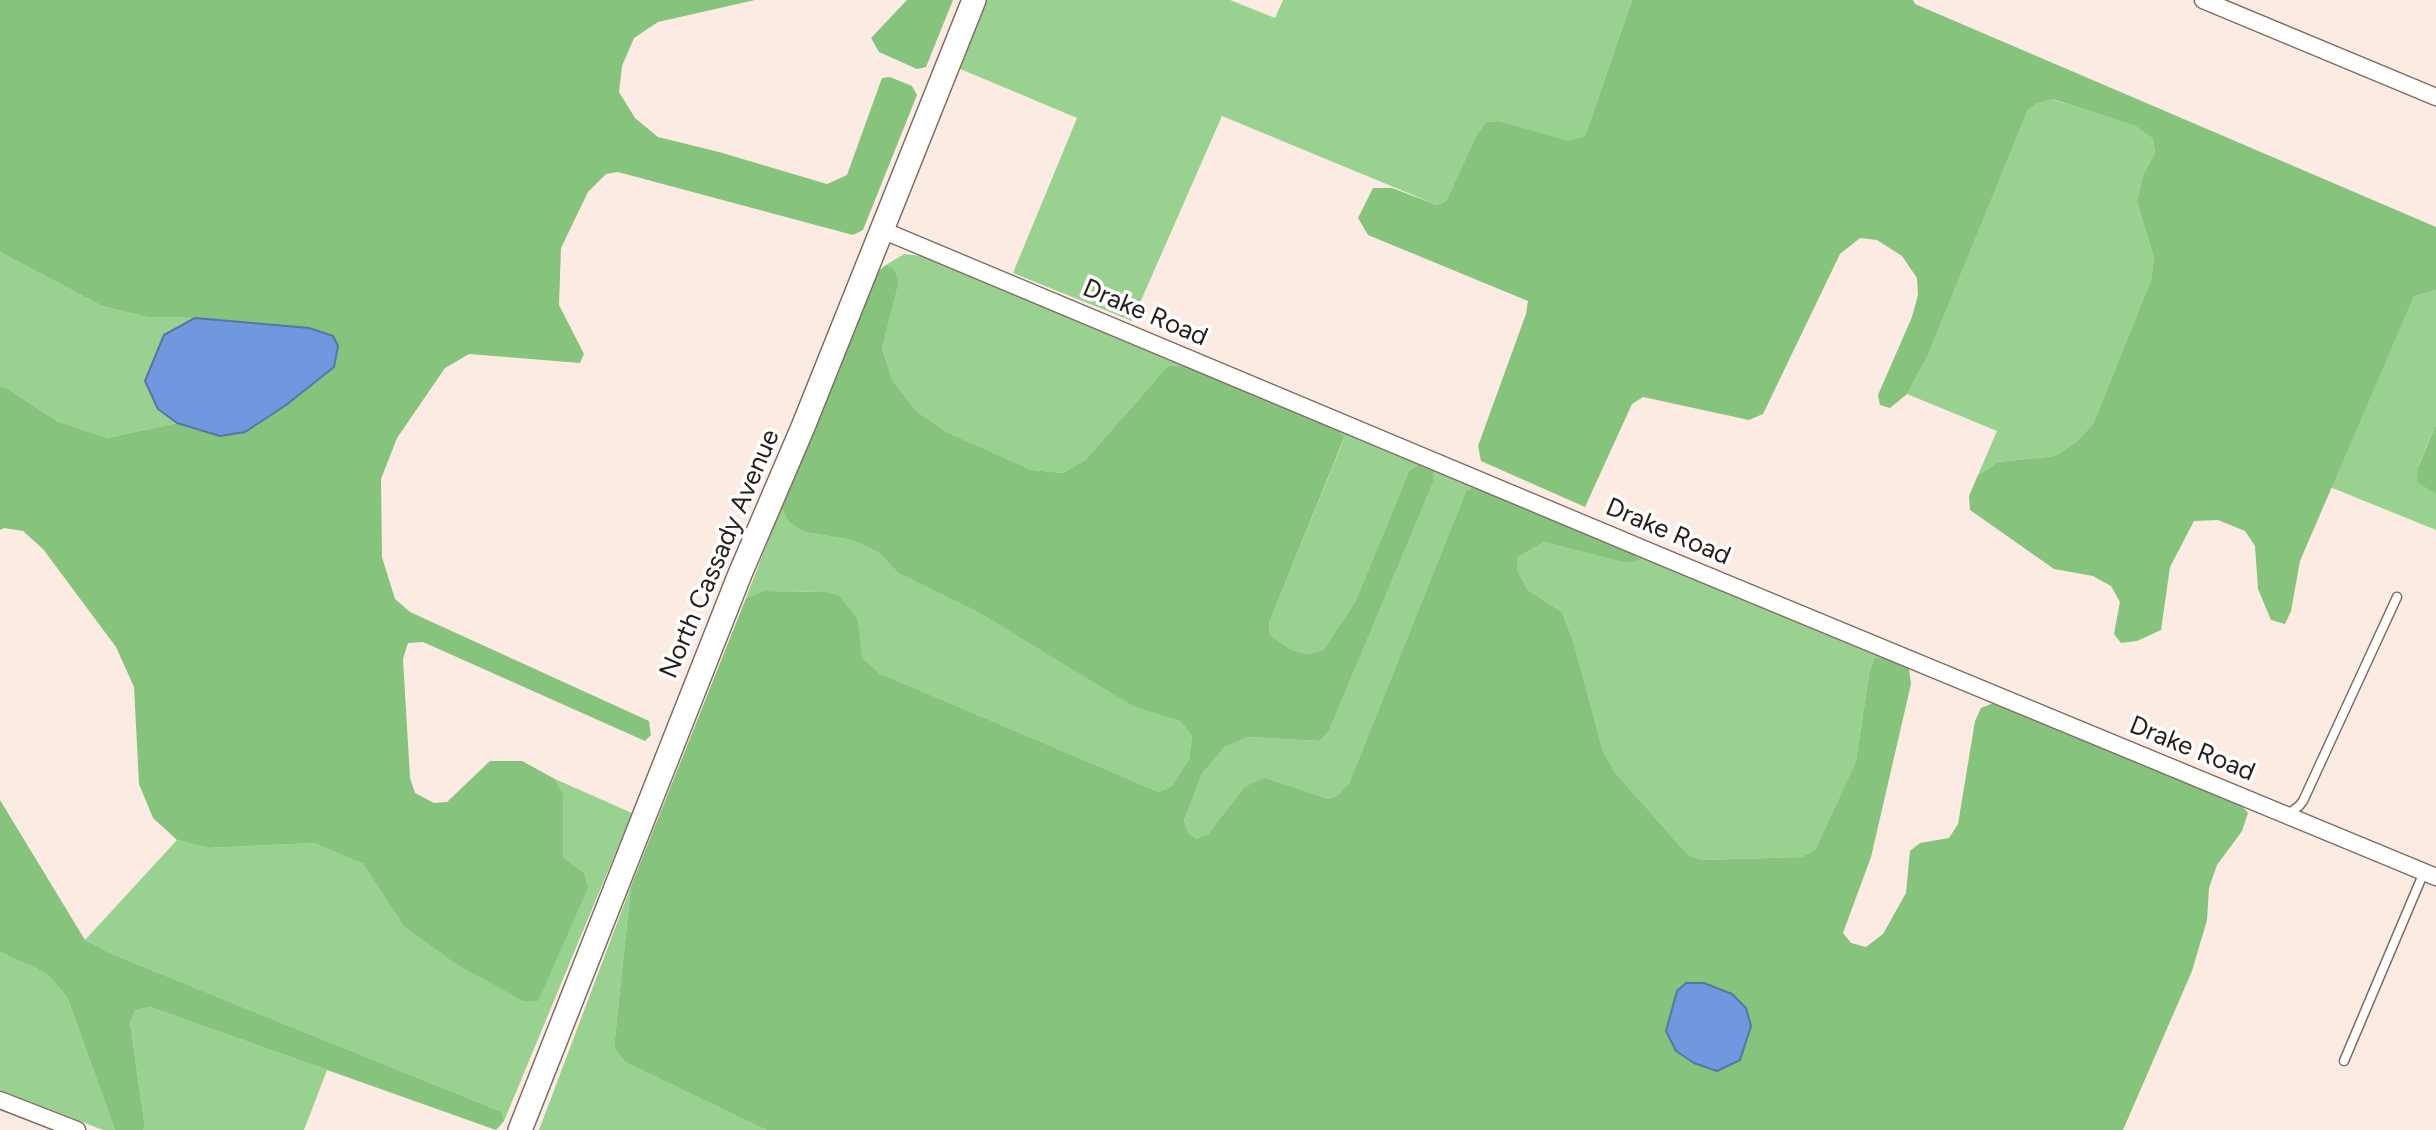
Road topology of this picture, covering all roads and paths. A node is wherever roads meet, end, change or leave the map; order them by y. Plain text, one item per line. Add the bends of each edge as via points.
1 (974, 0) edge
2 (2203, 0) edge
3 (2436, 97) edge
4 (883, 230) junction
5 (2397, 597) dead end
6 (2287, 815) junction
7 (2430, 874) edge
8 (2344, 1061) dead end
9 (0, 1100) edge
10 (77, 1130) edge
11 (520, 1130) edge

1 - 4 main road, North Cassady Avenue
2 - 3 street
4 - 6 street, Drake Road
4 - 11 main road, North Cassady Avenue via 740,574
5 - 6 lane via 2303,801
6 - 7 street, Drake Road
7 - 8 lane
9 - 10 street

